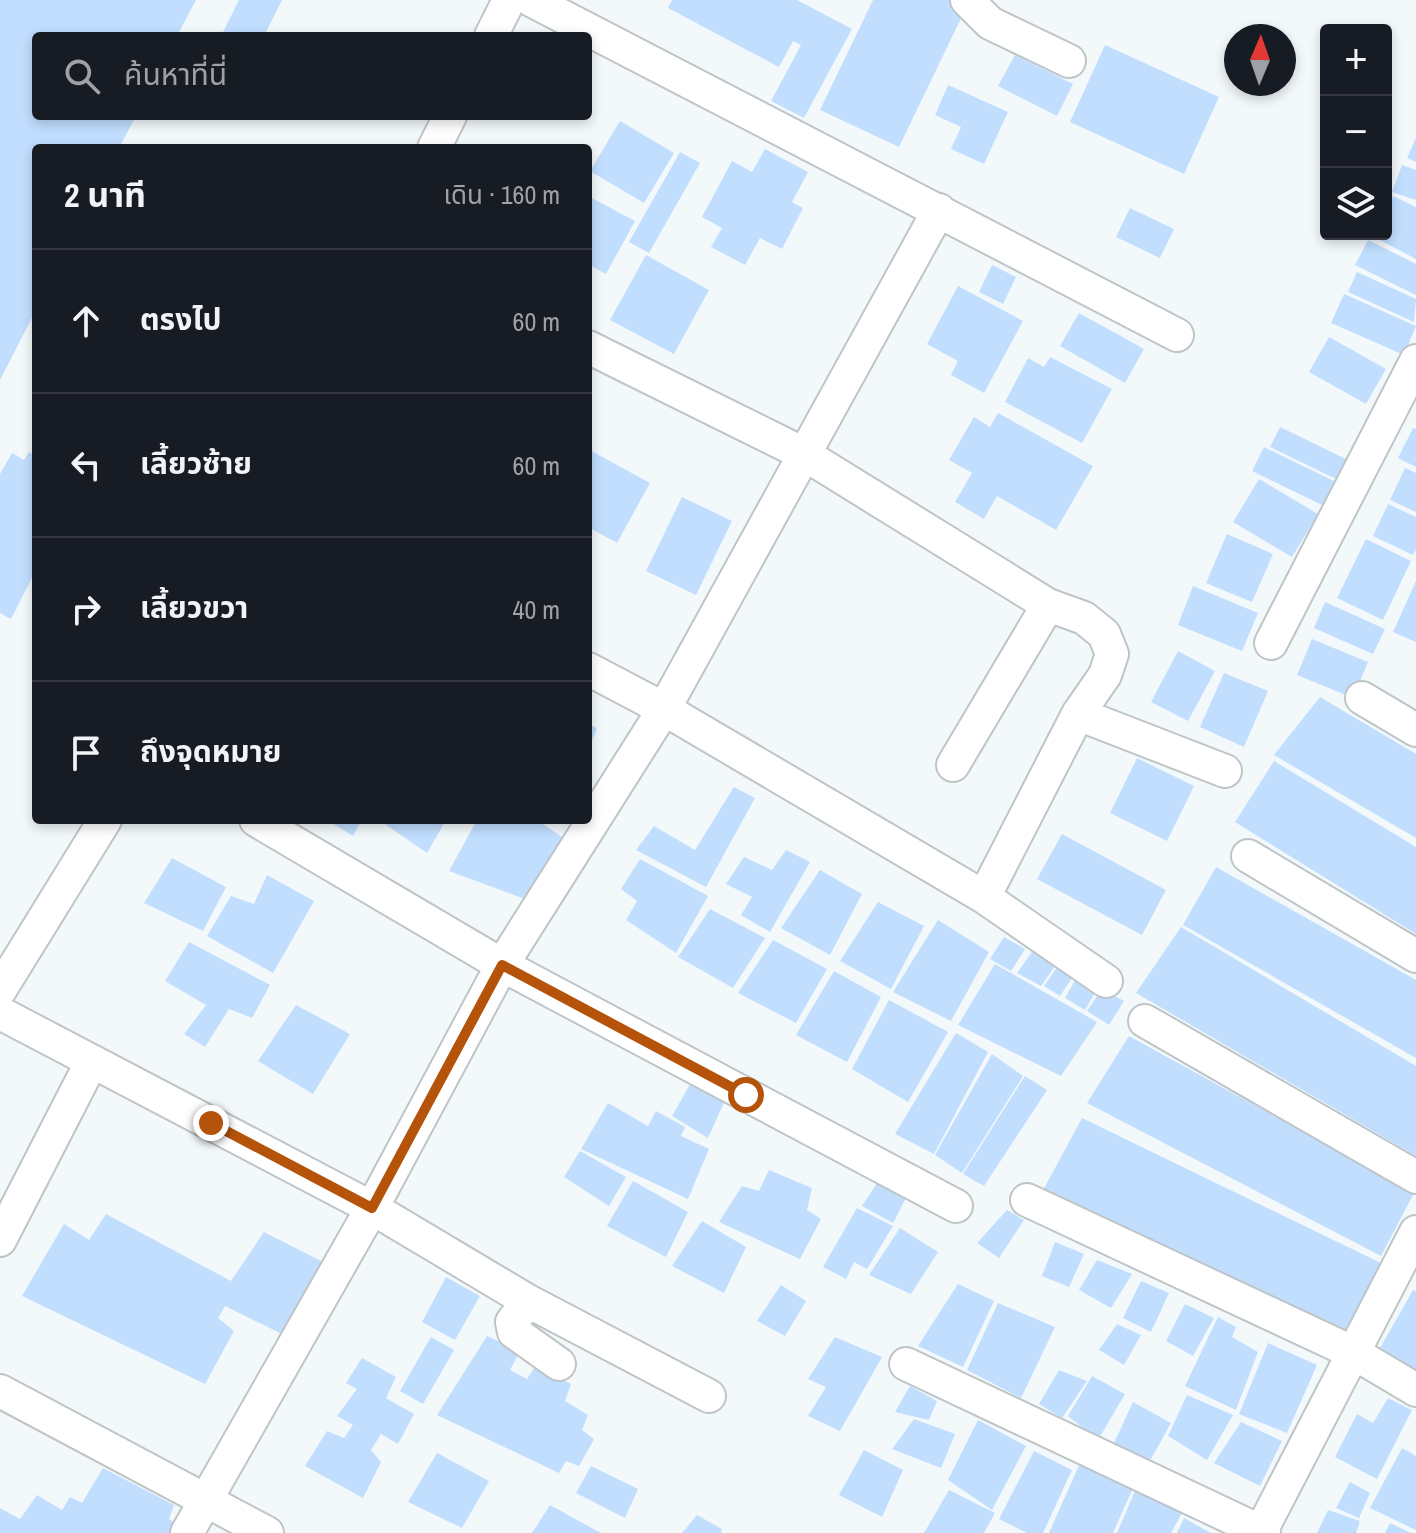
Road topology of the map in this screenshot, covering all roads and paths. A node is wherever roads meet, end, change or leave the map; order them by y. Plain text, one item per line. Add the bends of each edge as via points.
1 (509, 0) edge
2 (531, 0) edge
3 (967, 0) edge
4 (493, 32) edge
5 (1069, 61) dead end
6 (448, 120) edge
7 (436, 144) edge
8 (939, 210) junction
9 (1177, 335) dead end
10 (592, 349) edge
11 (1416, 361) edge
12 (804, 454) junction
13 (1048, 605) junction
14 (1271, 643) dead end
15 (592, 671) edge
16 (1362, 698) dead end
17 (664, 709) junction
18 (1078, 714) junction
19 (1416, 730) edge
20 (953, 765) dead end
21 (1225, 771) dead end
22 (592, 823) edge
23 (102, 824) edge
24 (263, 824) edge
25 (591, 824) edge
26 (1248, 856) dead end
27 (984, 897) junction
28 (9, 953) edge
29 (1416, 956) edge
30 (502, 965) junction
31 (1106, 981) dead end
32 (0, 990) edge
33 (0, 1013) edge
34 (1145, 1021) dead end
35 (92, 1061) junction
36 (1416, 1177) edge
37 (1027, 1200) dead end
38 (956, 1206) dead end
39 (372, 1208) junction
40 (1416, 1232) edge
41 (0, 1240) edge
42 (528, 1301) junction
43 (1354, 1353) junction
44 (559, 1364) dead end
45 (906, 1364) dead end
46 (1416, 1390) edge
47 (0, 1391) edge
48 (709, 1396) dead end
49 (203, 1500) junction
50 (1262, 1532) edge
51 (187, 1533) edge
52 (267, 1533) edge

1 - 4 street
2 - 8 street
3 - 5 street via 990,23
6 - 7 street
8 - 9 street
8 - 12 street
10 - 12 street
11 - 14 street
12 - 13 street
12 - 17 street
13 - 18 street via 1084,618 1104,634 1112,654 1105,675
13 - 20 street
15 - 17 street
16 - 19 street
17 - 22 street
17 - 27 street
18 - 21 street
18 - 27 street
23 - 28 street
24 - 30 street
25 - 30 street
26 - 29 street
27 - 31 street
28 - 32 street
30 - 38 street
30 - 39 street
33 - 35 street
34 - 36 street
35 - 39 street
35 - 41 street
37 - 43 street
39 - 42 street
39 - 49 street
40 - 43 street
42 - 44 street via 512,1322 514,1332
42 - 48 street
43 - 46 street
43 - 50 street
45 - 50 street
47 - 49 street
49 - 51 street
49 - 52 street

